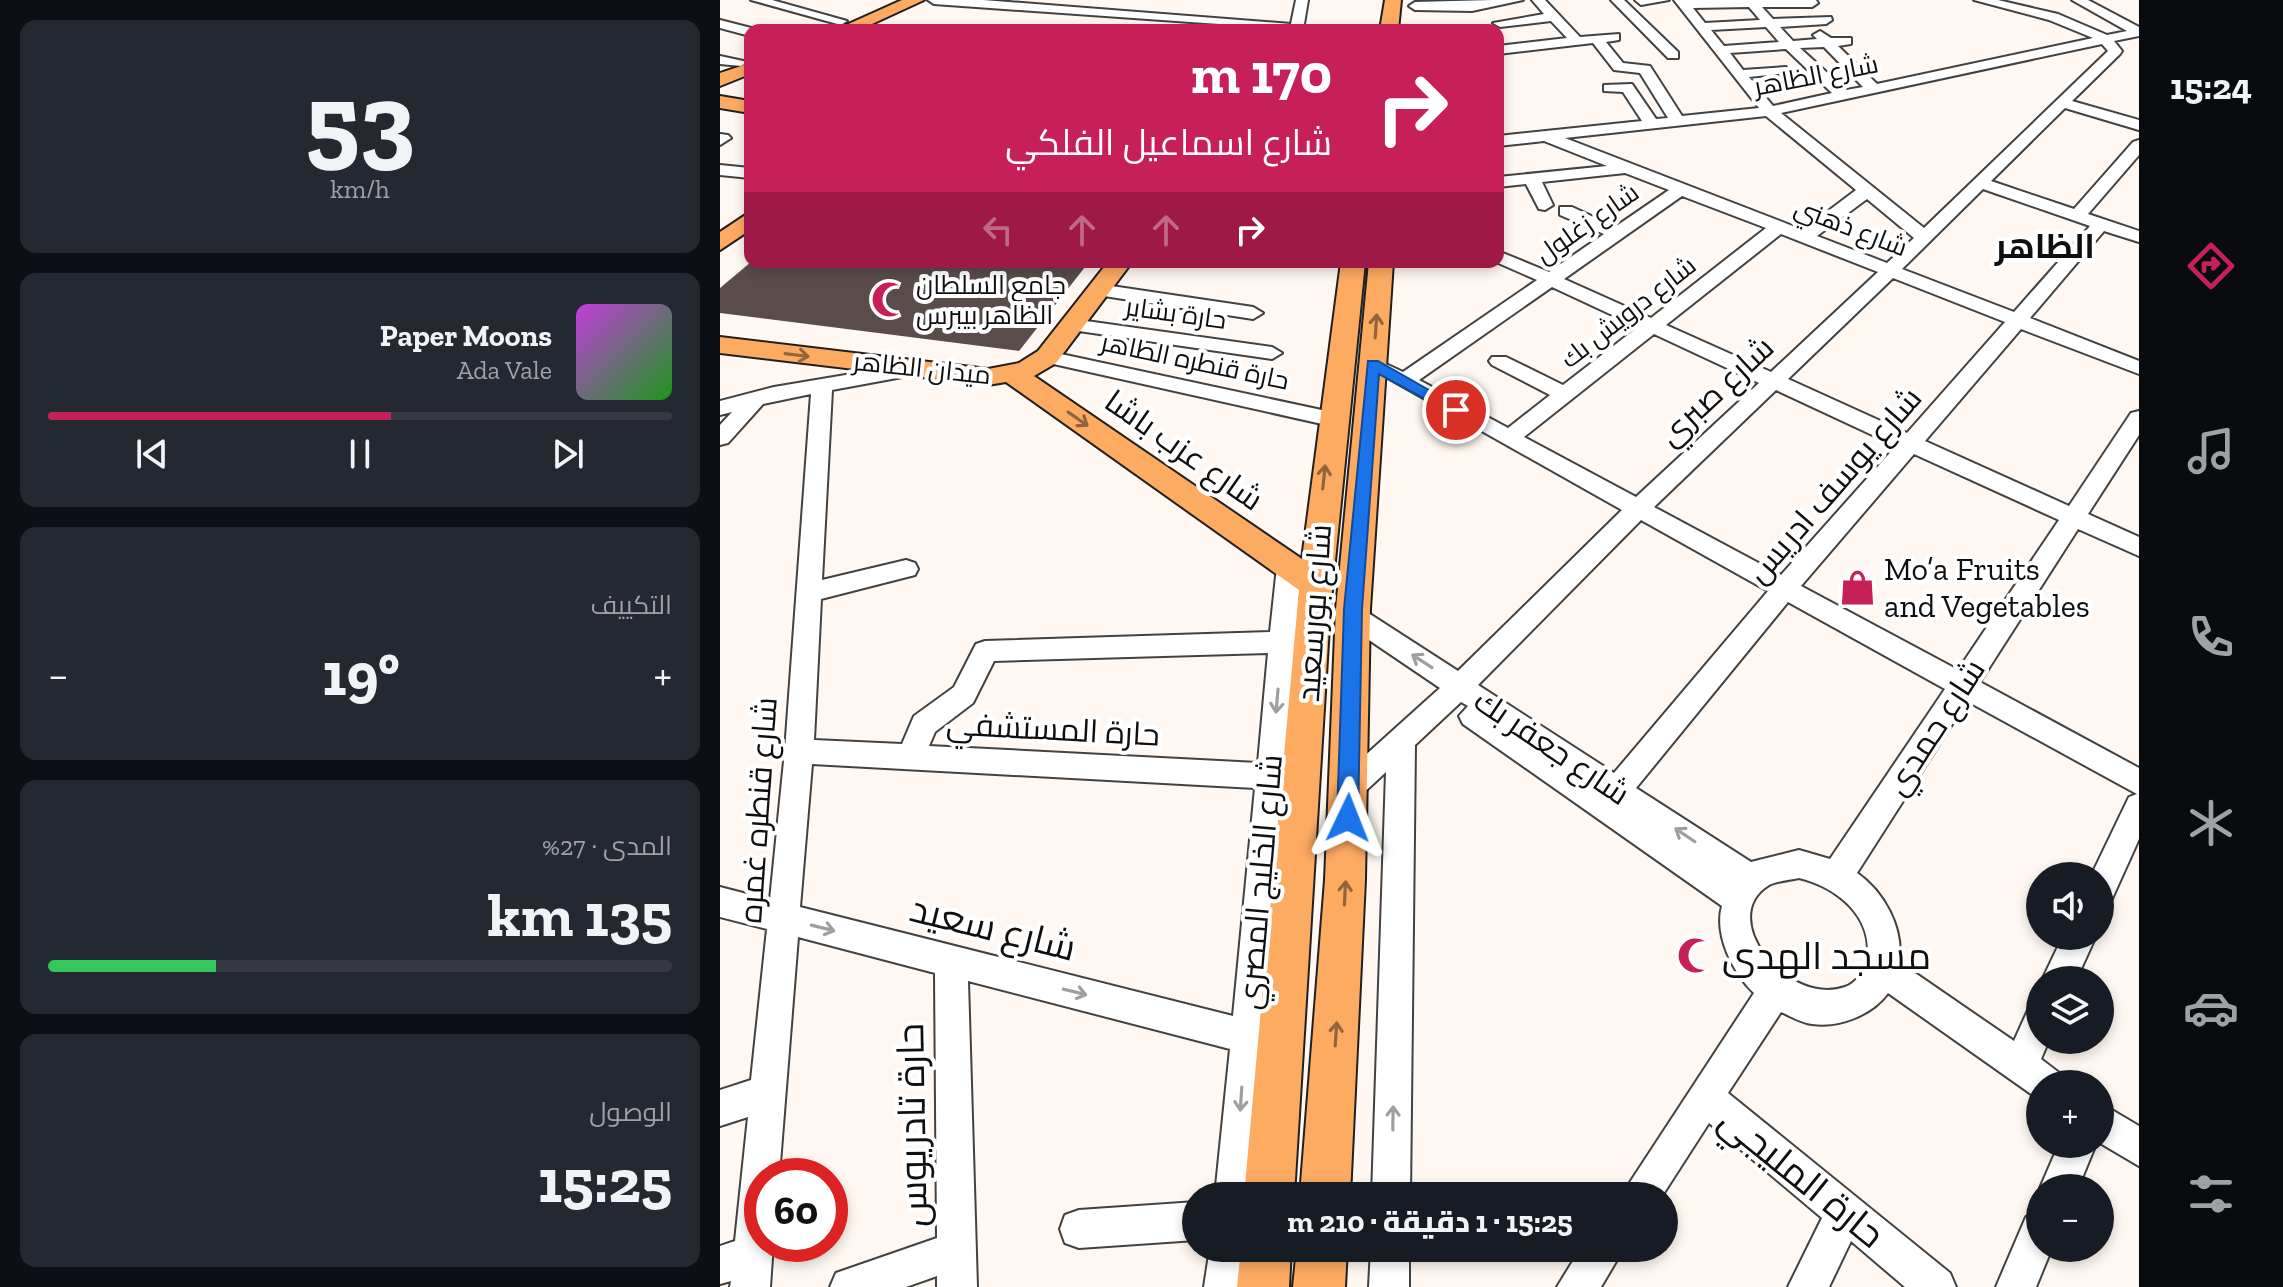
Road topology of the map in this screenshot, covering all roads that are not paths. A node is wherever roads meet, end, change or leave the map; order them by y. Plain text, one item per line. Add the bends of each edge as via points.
1 (757, 0) edge
2 (889, 0) edge
3 (916, 0) edge
4 (934, 0) edge
5 (961, 0) edge
6 (1120, 0) edge
7 (1167, 0) edge
8 (1302, 0) edge
9 (1393, 0) edge
10 (1517, 0) edge
11 (1565, 0) edge
12 (1617, 0) edge
13 (1663, 0) edge
14 (1980, 0) edge
15 (2078, 0) edge
16 (1538, 1) edge
17 (1641, 1) edge
18 (1682, 2) edge
19 (1751, 2) edge
20 (1414, 3) edge
21 (1812, 3) dead end
22 (1049, 4) edge
23 (1471, 4) edge
24 (1105, 13) junction
25 (1553, 17) junction
26 (1804, 18) junction
27 (1826, 20) dead end
28 (1147, 23) edge
29 (1500, 23) dead end
30 (1770, 23) junction
31 (720, 24) edge
32 (840, 24) edge
33 (845, 24) edge
34 (846, 24) edge
35 (1172, 24) edge
36 (1297, 24) edge
37 (1390, 24) edge
38 (1413, 24) edge
39 (744, 30) edge
40 (2139, 32) edge
41 (1696, 34) junction
42 (1616, 37) dead end
43 (1653, 38) junction
44 (1597, 39) junction
45 (2105, 40) junction
46 (1577, 41) junction
47 (1846, 41) dead end
48 (1827, 42) junction
49 (1789, 45) junction
50 (1504, 49) edge
51 (1720, 50) junction
52 (1673, 55) dead end
53 (1864, 59) dead end
54 (720, 60) edge
55 (1845, 60) junction
56 (1807, 62) junction
57 (744, 63) edge
58 (744, 64) edge
59 (744, 65) edge
60 (720, 70) edge
61 (1781, 70) dead end
62 (1741, 74) junction
63 (720, 80) edge
64 (1609, 88) dead end
65 (1874, 89) junction
66 (1843, 95) junction
67 (721, 103) edge
68 (2063, 103) junction
69 (744, 106) edge
70 (1769, 111) junction
71 (1678, 122) junction
72 (1652, 125) junction
73 (2139, 125) edge
74 (1544, 135) junction
75 (1504, 140) edge
76 (2139, 145) edge
77 (1628, 168) junction
78 (720, 170) edge
79 (744, 172) edge
80 (1532, 179) junction
81 (1504, 181) edge
82 (1980, 183) junction
83 (1681, 189) junction
84 (1866, 191) junction
85 (1545, 205) dead end
86 (1566, 211) dead end
87 (2077, 216) junction
88 (744, 224) edge
89 (2101, 224) junction
90 (1779, 227) junction
91 (1617, 234) junction
92 (1805, 237) junction
93 (1924, 237) junction
94 (2139, 237) edge
95 (720, 243) edge
96 (1504, 259) edge
97 (1115, 268) edge
98 (1352, 268) edge
99 (1381, 268) edge
100 (1890, 271) junction
101 (1551, 280) junction
102 (1098, 290) junction
103 (1253, 313) dead end
104 (2020, 321) junction
105 (1072, 325) junction
106 (1653, 325) junction
107 (720, 345) edge
108 (1272, 353) dead end
109 (1047, 357) junction
110 (1499, 361) dead end
111 (1373, 364) junction
112 (2139, 368) edge
113 (917, 369) junction
114 (1014, 375) junction
115 (1404, 381) junction
116 (1775, 381) junction
117 (822, 386) junction
118 (1565, 394) junction
119 (756, 398) junction
120 (720, 408) edge
121 (2139, 418) edge
122 (1331, 419) junction
123 (720, 438) edge
124 (1509, 438) junction
125 (1912, 444) junction
126 (1638, 509) junction
127 (2072, 516) junction
128 (2139, 547) edge
129 (906, 569) dead end
130 (1301, 575) junction
131 (1784, 589) junction
132 (809, 593) junction
133 (1353, 616) junction
134 (1283, 642) junction
135 (1962, 685) junction
136 (1454, 692) junction
137 (1401, 740) junction
138 (799, 751) junction
139 (911, 757) junction
140 (1286, 777) junction
141 (2139, 782) edge
142 (1349, 788) junction
143 (1617, 790) junction
144 (2139, 806) edge
145 (2113, 862) edge
146 (1837, 876) junction
147 (1744, 889) junction
148 (720, 902) edge
149 (786, 919) junction
150 (951, 961) junction
151 (1883, 970) junction
152 (1775, 991) junction
153 (1246, 1036) junction
154 (2026, 1070) edge
155 (769, 1092) junction
156 (1705, 1097) junction
157 (720, 1108) edge
158 (2114, 1131) edge
159 (2139, 1148) edge
160 (1235, 1182) edge
161 (1270, 1182) edge
162 (1326, 1182) edge
163 (1391, 1182) edge
164 (1649, 1182) edge
165 (1845, 1212) junction
166 (1182, 1222) edge
167 (1079, 1229) dead end
168 (1227, 1262) edge
169 (1265, 1262) edge
170 (1321, 1262) edge
171 (1390, 1262) edge
172 (1595, 1262) edge
173 (2027, 1262) edge
174 (741, 1269) edge
175 (957, 1269) edge
176 (850, 1287) edge
177 (1224, 1287) edge
178 (1263, 1287) edge
179 (1319, 1287) edge
180 (1389, 1287) edge
181 (1577, 1287) edge
182 (1808, 1287) edge
183 (1936, 1287) edge
184 (2016, 1287) edge

1 - 32 street
2 - 33 main road
3 - 34 main road
4 - 5 street
5 - 22 street
6 - 24 street
7 - 28 street
8 - 36 street
9 - 37 main road
10 - 23 street
11 - 16 street
12 - 43 street
13 - 17 street
14 - 45 street via 2075,24
15 - 40 street
16 - 25 street
18 - 19 street
18 - 41 street
19 - 21 street
19 - 30 street
20 - 23 street
20 - 38 main road
22 - 24 street
24 - 28 street
25 - 29 street
25 - 46 street
26 - 27 street
26 - 30 street
26 - 48 street
28 - 35 street
30 - 41 street
30 - 49 street
31 - 39 street
40 - 45 street, شارع الظاهر
41 - 43 street
41 - 51 street
42 - 44 street
43 - 52 street
44 - 46 street
44 - 71 street via 1619,67 1645,69
45 - 65 street, شارع الظاهر
45 - 68 street, شارع صبري via 2113,45 2112,56
46 - 50 street
47 - 48 street
48 - 49 street
48 - 55 street
49 - 51 street
49 - 56 street
51 - 62 street
53 - 55 street
54 - 57 street
55 - 56 street
55 - 65 street
56 - 66 street
58 - 60 main road
59 - 63 main road
61 - 62 street
62 - 70 street
64 - 72 street via 1627,87
65 - 66 street, شارع الظاهر
66 - 70 street, شارع الظاهر
67 - 69 main road
68 - 73 street
68 - 82 street, شارع صبري
70 - 71 street, شارع الظاهر
70 - 84 street
71 - 72 street, شارع الظاهر
72 - 74 street, شارع الظاهر
74 - 75 street, شارع الظاهر
74 - 77 street, شارع ذهني
76 - 87 street
77 - 80 street
77 - 83 street, شارع ذهني
78 - 79 street
80 - 81 street
80 - 85 street
82 - 87 street
82 - 93 street, شارع صبري
83 - 90 street, شارع ذهني
83 - 91 street, شارع زغلول
84 - 92 street
84 - 93 street
86 - 91 street
87 - 89 street
88 - 95 main road
89 - 94 street
89 - 104 street, شارع يوسف ادريس
90 - 92 street, شارع ذهني
90 - 106 street, شارع درويش بك
91 - 101 street, شارع زغلول
92 - 100 street, شارع ذهني
93 - 100 street, شارع صبري
96 - 101 street
97 - 102 main road, ميدان الظاهر
98 - 122 main road, شارع بورسعيد
111 -> 99 main road, شارع بورسعيد
100 - 104 street, شارع ذهني
100 - 116 street, شارع صبري
101 - 106 street
101 - 115 street, شارع زغلول
102 - 103 street
102 - 105 main road, ميدان الظاهر
104 - 112 street, شارع ذهني
104 - 125 street, شارع يوسف ادريس
105 - 108 street, حارة بشاير
105 - 109 main road, ميدان الظاهر
106 - 116 street
106 - 118 street, شارع درويش بك
107 -> 113 main road, ميدان الظاهر
109 - 114 main road, ميدان الظاهر
109 - 122 street, حارة قنطره الطاهر
110 - 118 street
111 - 115 street
111 - 133 main road, شارع بورسعيد
113 - 114 main road, ميدان الظاهر
113 - 117 street
114 -> 130 main road, شارع عزب باشا
115 - 124 street
116 - 125 street
116 - 126 street, شارع صبري
117 - 119 street
117 - 132 street, شارع قنطره غمره
118 - 124 street, شارع درويش بك
119 - 120 street
119 - 123 street
121 - 127 street, شارع حمدي
130 -> 122 main road, شارع بورسعيد
124 - 126 street
125 - 127 street
125 - 131 street, شارع يوسف ادريس
126 - 131 street
126 - 136 street, شارع صبري
127 - 128 street
127 - 135 street, شارع حمدي
129 - 132 street
130 - 134 street, شارع الخليج المصري
130 - 140 main road, شارع بورسعيد
131 - 135 street
131 - 143 street, شارع يوسف ادريس
132 - 138 street, شارع قنطره غمره
136 -> 133 street, شارع جعفر بك
133 - 142 main road, شارع بورسعيد
134 - 139 street via 985,651 970,690 952,709 924,724
134 -> 140 street, شارع الخليج المصري
135 - 141 street
135 - 146 street, شارع حمدي
136 - 137 street, شارع صبري
136 - 143 street, شارع جعفر بك
136 - 147 street, شارع جعفر بك
137 - 142 street, شارع صبري
163 -> 137 street
138 - 139 street, حارة المستشفي
138 - 149 street, شارع قنطره غمره
139 - 140 street, حارة المستشفي
140 - 153 street, شارع الخليج المصري
140 - 161 main road, شارع بورسعيد via 1286,965
162 -> 142 main road, شارع بورسعيد
147 -> 143 street, شارع جعفر بك
144 - 145 street
146 - 147 street via 1808,866 1781,865
146 - 151 street via 1871,908 1882,928
147 - 152 street via 1733,921 1739,947 1753,971
148 - 149 street, شارع سعيد
149 -> 150 street, شارع سعيد
149 - 155 street, شارع قنطره غمره
150 -> 153 street, شارع سعيد
150 - 175 street, حارة تادريوس
151 - 152 street via 1860,1000 1841,1007 1808,1005
151 - 154 street
152 - 156 street
153 -> 160 street, شارع الخليج المصري
155 - 157 street
155 - 174 street, شارع قنطره غمره
156 - 164 street
156 - 165 street, حارة المليجي
158 - 159 street
165 - 182 street
165 - 183 street, حارة المليجي
166 - 167 street
168 - 177 street
169 - 178 main road
170 - 179 main road
171 - 180 street
172 - 181 street
173 - 184 street
175 - 176 street

